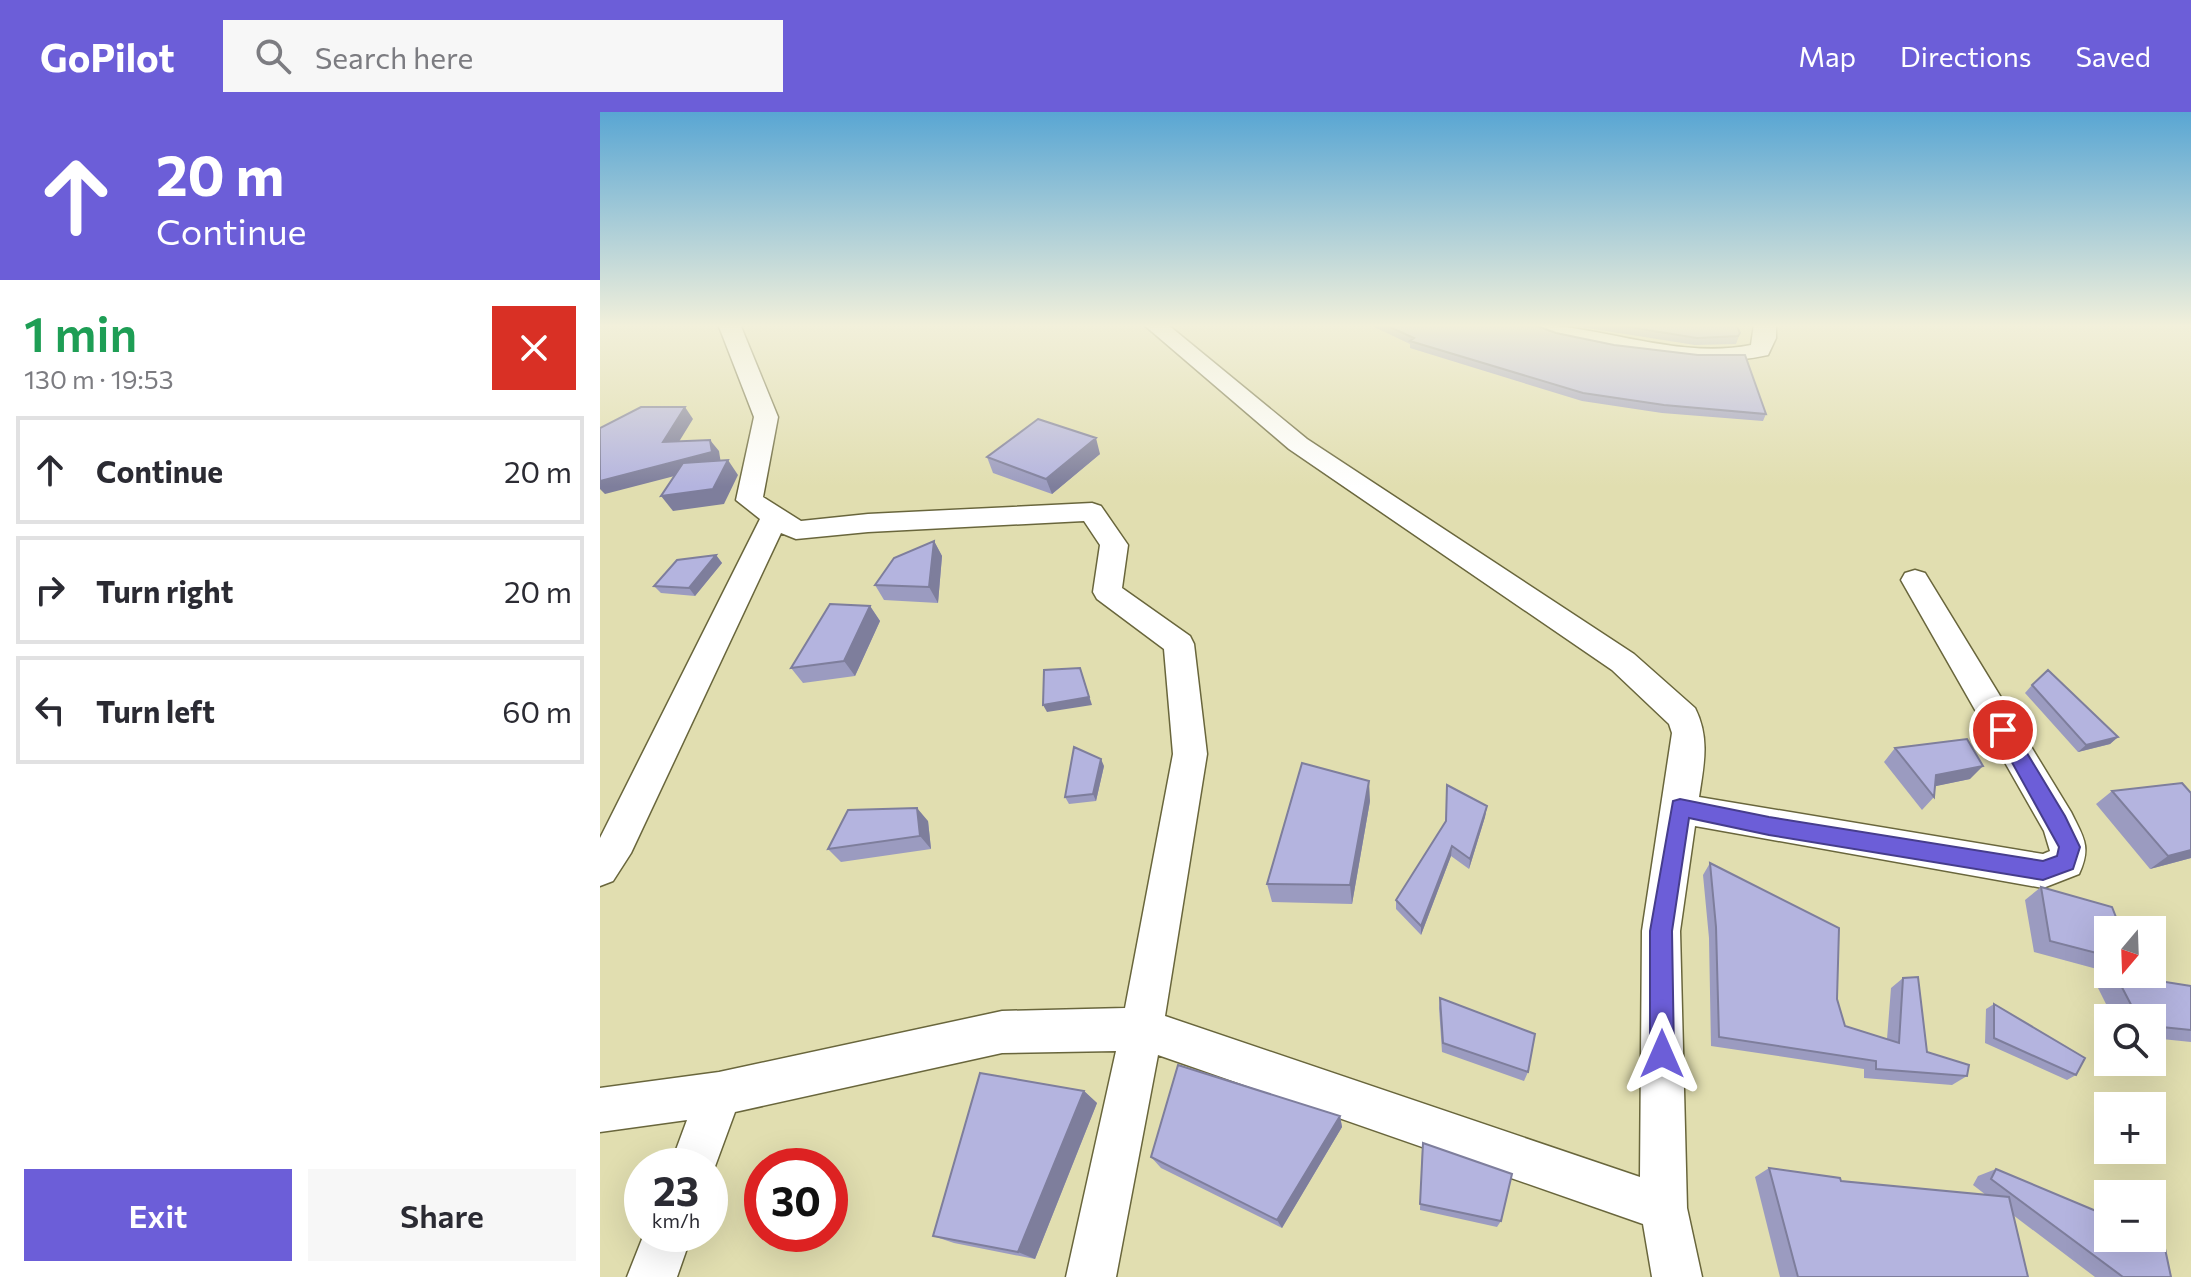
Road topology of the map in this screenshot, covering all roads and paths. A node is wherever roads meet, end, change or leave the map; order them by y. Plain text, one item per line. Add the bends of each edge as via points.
1 (751, 378) edge
2 (1219, 378) edge
3 (775, 517) junction
4 (1915, 580) dead end
5 (1680, 808) junction
6 (600, 869) edge
7 (1142, 1029) junction
8 (719, 1094) junction
9 (600, 1110) edge
10 (700, 1148) edge
11 (1663, 1208) junction
12 (661, 1252) edge
13 (652, 1277) edge
14 (1091, 1277) edge
15 (1677, 1277) edge

1 - 3 street via 766,417 749,500
2 - 5 street via 1298,444 1623,662 1671,704 1689,733
3 - 6 street via 618,842
3 - 7 street via 796,530 1092,512 1114,545 1107,592 1179,644 1189,738
4 - 5 street via 2058,823 2069,847 2066,862 2043,871
5 - 11 street via 1661,931
7 - 8 street via 1002,1032
7 - 11 street
7 - 14 street
8 - 9 street
8 - 10 street
11 - 15 street
12 - 13 street

